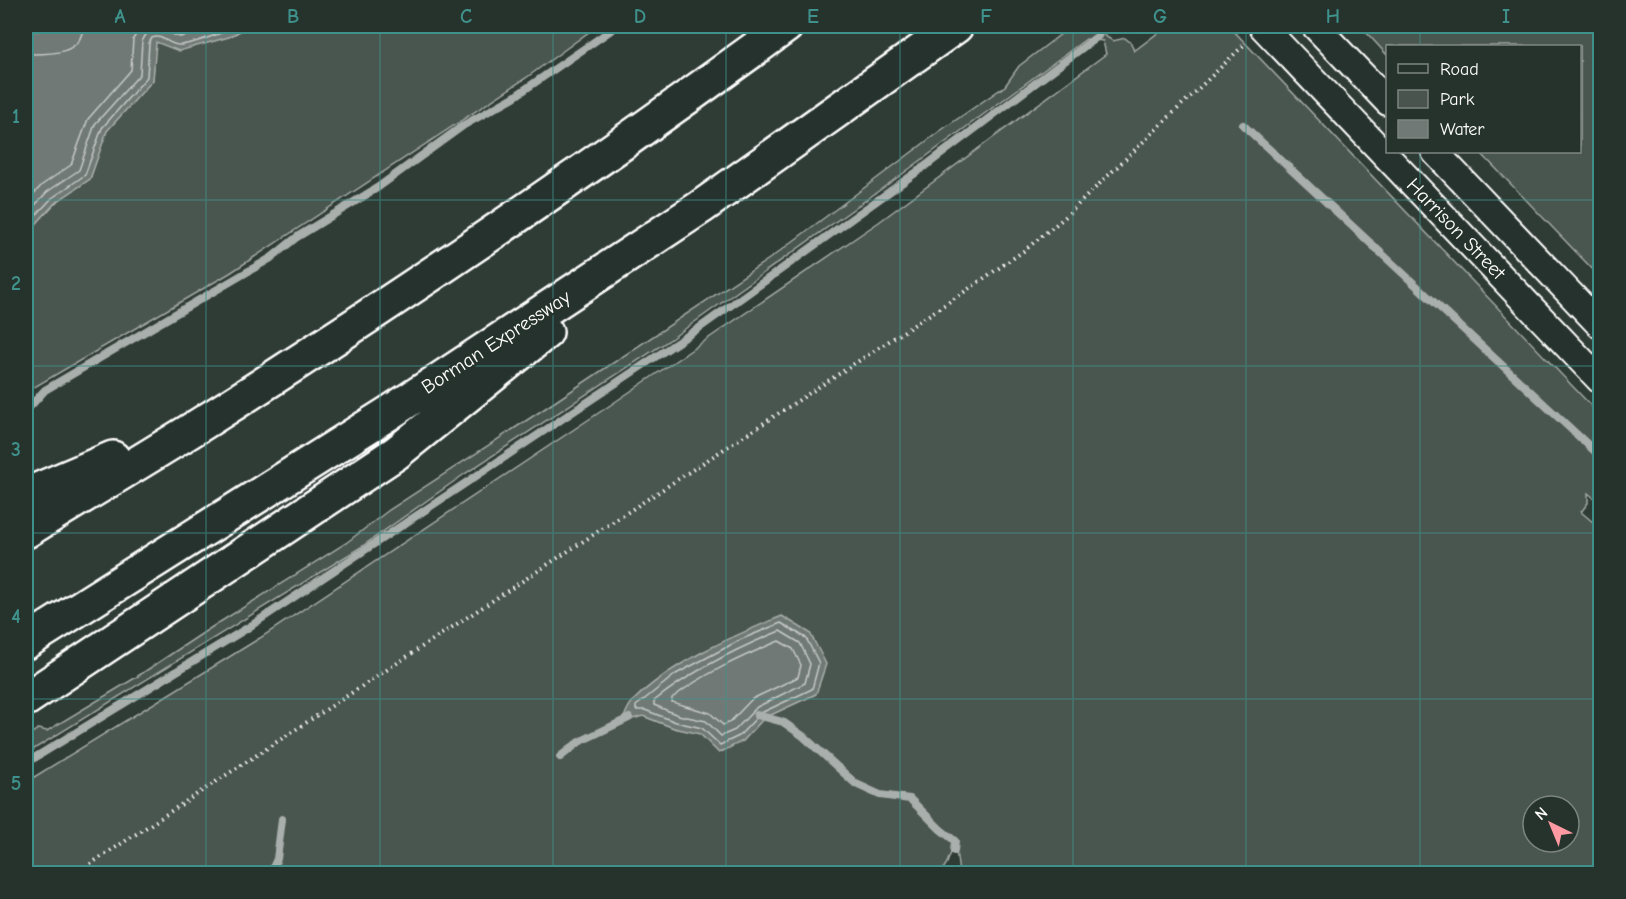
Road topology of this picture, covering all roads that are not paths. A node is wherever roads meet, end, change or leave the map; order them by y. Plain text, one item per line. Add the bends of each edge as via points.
1 (786, 26) edge
2 (957, 26) edge
3 (1315, 26) edge
4 (1255, 33) edge
5 (1386, 100) edge
6 (1436, 153) edge
7 (702, 207) junction
8 (1600, 326) edge
9 (1600, 380) edge
10 (217, 414) junction
11 (26, 495) edge
12 (26, 531) edge
13 (26, 642) edge
14 (26, 699) edge

1 - 10 highway via 394,299
2 - 7 highway, Borman Expressway
3 - 5 street
4 - 9 street, Harrison Street
6 - 8 street, Harrison Street
7 - 13 highway, Borman Expressway via 389,413
7 - 14 highway via 396,453
10 - 11 highway
10 - 12 highway

